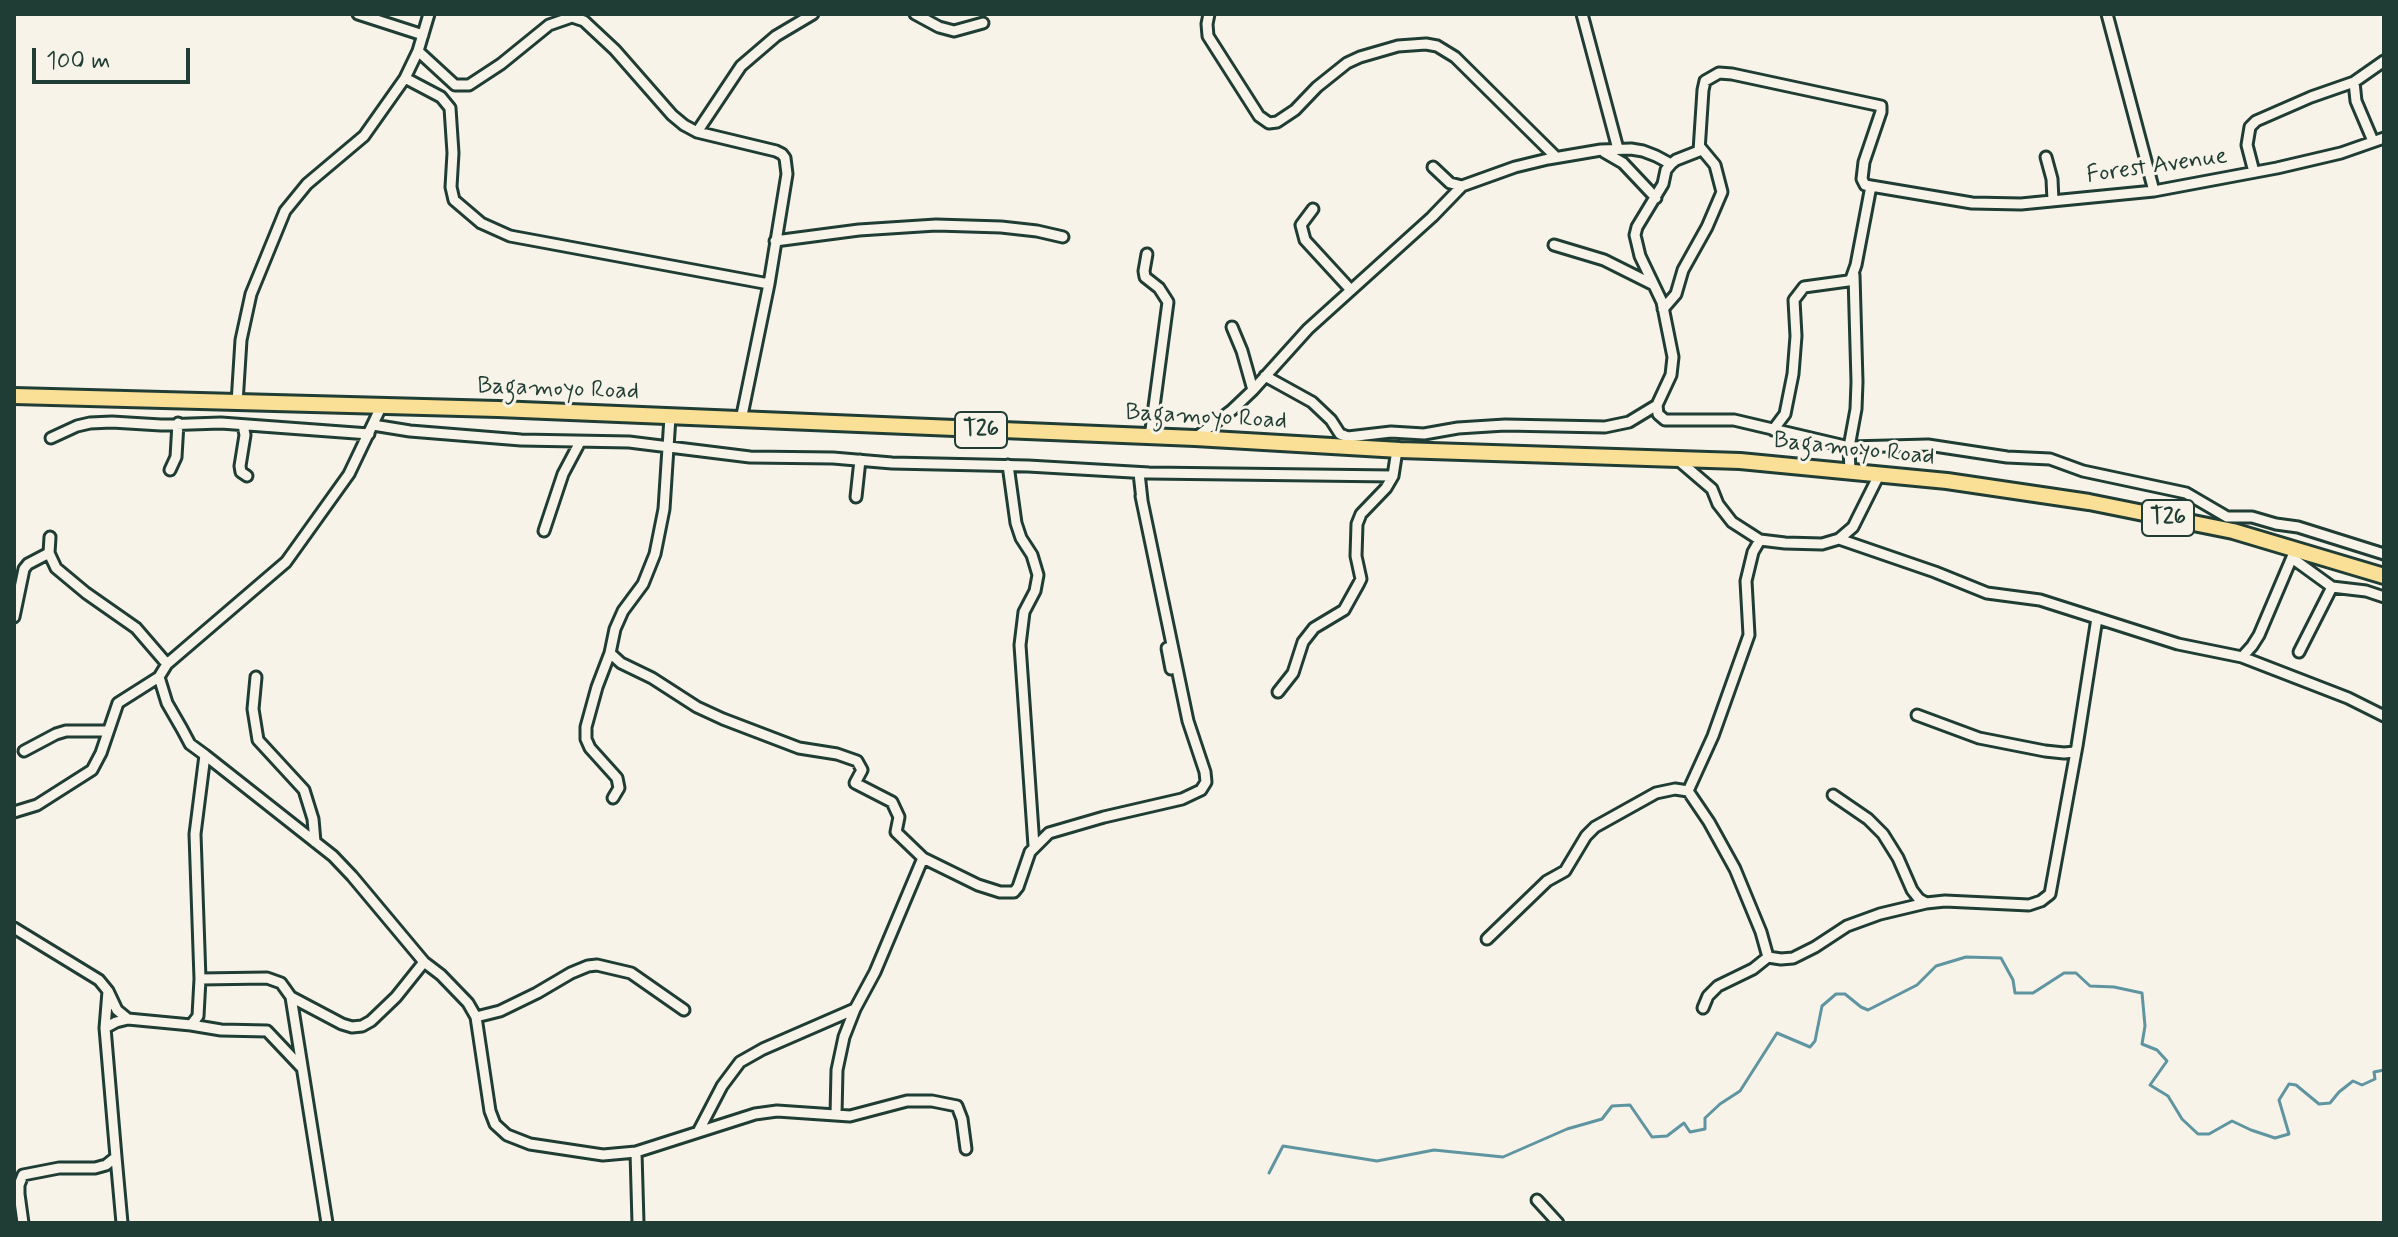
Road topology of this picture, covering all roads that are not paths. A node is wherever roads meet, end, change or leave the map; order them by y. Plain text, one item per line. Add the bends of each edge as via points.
1 (358, 14) edge
2 (429, 14) edge
3 (813, 14) edge
4 (915, 14) edge
5 (1199, 14) edge
6 (2107, 14) edge
7 (1586, 16) edge
8 (1208, 19) edge
9 (983, 23) dead end
10 (423, 35) junction
11 (418, 51) junction
12 (2384, 61) edge
13 (405, 78) junction
14 (2354, 82) junction
15 (697, 132) junction
16 (2384, 138) edge
17 (2373, 141) junction
18 (1700, 147) junction
19 (1618, 149) junction
20 (1601, 150) junction
21 (1556, 157) junction
22 (2046, 157) dead end
23 (1671, 164) junction
24 (1433, 167) dead end
25 (2254, 172) junction
26 (1462, 186) junction
27 (1871, 186) junction
28 (2154, 191) junction
29 (1656, 198) junction
30 (2053, 201) junction
31 (1313, 209) dead end
32 (1063, 237) dead end
33 (775, 241) junction
34 (1554, 245) dead end
35 (1147, 254) dead end
36 (1854, 274) junction
37 (769, 284) junction
38 (1654, 285) junction
39 (1350, 289) junction
40 (1663, 309) junction
41 (1232, 327) dead end
42 (1265, 376) junction
43 (1253, 390) junction
44 (14, 396) edge
45 (237, 403) junction
46 (1657, 405) junction
47 (381, 407) junction
48 (670, 417) junction
49 (741, 420) junction
50 (178, 423) junction
51 (243, 425) junction
52 (371, 429) junction
53 (1773, 430) junction
54 (1150, 437) junction
55 (51, 438) dead end
56 (1195, 438) junction
57 (580, 442) junction
58 (668, 447) junction
59 (1849, 447) junction
60 (1397, 450) junction
61 (1677, 459) junction
62 (860, 460) junction
63 (1008, 465) junction
64 (170, 470) dead end
65 (1850, 471) junction
66 (1139, 473) junction
67 (1880, 473) junction
68 (247, 476) dead end
69 (1393, 476) junction
70 (1141, 496) junction
71 (856, 497) dead end
72 (544, 531) dead end
73 (50, 537) dead end
74 (1839, 539) junction
75 (1760, 540) junction
76 (49, 553) junction
77 (2294, 553) junction
78 (2384, 554) edge
79 (2384, 576) edge
80 (2332, 587) junction
81 (2384, 597) edge
82 (14, 617) edge
83 (2097, 618) junction
84 (2299, 652) dead end
85 (610, 653) junction
86 (2242, 657) junction
87 (167, 664) junction
88 (1171, 669) dead end
89 (159, 677) junction
90 (256, 677) dead end
91 (1278, 692) dead end
92 (1917, 715) dead end
93 (2384, 716) edge
94 (108, 731) junction
95 (24, 751) dead end
96 (2075, 752) junction
97 (205, 755) junction
98 (1688, 791) junction
99 (1833, 795) dead end
100 (613, 798) dead end
101 (14, 812) edge
102 (315, 842) junction
103 (1034, 846) junction
104 (923, 858) junction
105 (1926, 903) junction
106 (14, 928) edge
107 (1487, 939) dead end
108 (1768, 957) junction
109 (424, 962) junction
110 (200, 979) junction
111 (108, 991) junction
112 (291, 997) junction
113 (1703, 1008) dead end
114 (855, 1009) junction
115 (684, 1010) dead end
116 (476, 1017) junction
117 (128, 1019) junction
118 (191, 1025) junction
119 (105, 1028) junction
120 (302, 1068) junction
121 (836, 1115) junction
122 (698, 1132) junction
123 (966, 1149) dead end
124 (636, 1152) junction
125 (116, 1157) junction
126 (18, 1174) edge
127 (1537, 1200) dead end
128 (23, 1223) edge
129 (122, 1223) edge
130 (327, 1223) edge
131 (638, 1223) edge
132 (1558, 1223) edge

1 - 10 street
2 - 10 street
3 - 15 street via 741,66
4 - 9 street via 954,31
5 - 8 street
6 - 28 street
7 - 19 street
8 - 21 street via 1208,36 1259,116 1269,123 1295,110 1347,63 1398,46 1426,44 1455,57
10 - 11 street
11 - 13 street
11 - 15 street via 455,85 469,85 549,25 572,17 584,21 672,115
12 - 14 street
13 - 37 street via 441,97 450,108 454,200 481,223 510,236
13 - 45 street via 364,136 307,184 285,211 251,294 241,340
14 - 17 street
14 - 25 street via 2256,121 2247,145
15 - 33 street via 776,151 785,158
16 - 17 street, Forest Avenue
17 - 25 street, Forest Avenue
18 - 23 street via 1696,154
18 - 27 street via 1705,81 1719,73 1877,104 1882,109 1862,172 1865,185
18 - 40 street via 1715,165 1722,192 1676,294
19 - 20 street
19 - 23 street via 1643,151
20 - 21 street
20 - 29 street via 1623,163
21 - 26 street
22 - 30 street
23 - 29 street
24 - 26 street via 1450,183
25 - 28 street, Forest Avenue
26 - 39 street
27 - 30 street, Forest Avenue via 1972,203
27 - 36 street
28 - 30 street, Forest Avenue
29 - 38 street via 1635,235
31 - 39 street via 1301,225 1305,240
32 - 33 street via 1013,228 936,225
33 - 37 street
34 - 38 street via 1604,260
35 - 54 street via 1145,277 1168,302
36 - 53 street via 1848,281 1804,287 1794,300 1791,384 1785,414
36 - 59 street via 1857,382
37 - 49 street
38 - 40 street
39 - 42 street
40 - 46 street via 1673,366
41 - 43 street
42 - 43 street
42 - 46 street via 1312,402 1348,437 1505,425 1605,427 1629,422
43 - 56 street
44 - 45 highway, Bagamoyo Road / T26
45 - 47 highway, Bagamoyo Road / T26
46 - 53 street via 1665,420 1734,420
47 - 48 highway, Bagamoyo Road / T26
47 - 52 street
48 - 49 highway, Bagamoyo Road / T26
48 - 58 street
49 - 54 highway, Bagamoyo Road / T26
50 - 51 street
50 - 55 street via 90,423
50 - 64 street
51 - 52 street
51 - 68 street via 240,466
52 - 57 street
52 - 87 street via 349,474 286,562
53 - 59 street
54 - 56 highway, Bagamoyo Road / T26
56 - 60 highway, Bagamoyo Road / T26
57 - 58 street
57 - 72 street
58 - 62 street via 750,457
58 - 85 street via 655,554 619,620
59 - 65 street
59 - 78 street via 1928,445 2050,459 2186,493 2227,517 2298,527
60 - 61 highway, Bagamoyo Road / T26
60 - 69 street
61 - 65 highway, Bagamoyo Road / T26
61 - 75 street via 1712,489 1732,522
62 - 63 street
62 - 71 street
63 - 66 street
63 - 103 street via 1016,523 1038,575 1024,612 1020,645
65 - 67 highway, Bagamoyo Road / T26
66 - 69 street
66 - 70 street
67 - 74 street via 1853,527
67 - 77 highway, Bagamoyo Road / T26 via 2089,502 2233,531
69 - 91 street via 1357,524 1359,583 1344,610 1314,628 1303,642 1293,673
70 - 88 street
70 - 103 street via 1188,721 1206,782 1192,795 1049,833
73 - 76 street
74 - 75 street via 1822,544
74 - 83 street via 1987,593 2040,600
75 - 98 street via 1746,581 1749,635
76 - 82 street via 24,569
76 - 87 street via 56,568 136,628
77 - 79 highway, Bagamoyo Road / T26
77 - 80 street
77 - 86 street via 2259,635
80 - 81 street
80 - 84 street
83 - 86 street via 2178,644
83 - 96 street
85 - 100 street via 586,739 617,778
85 - 104 street via 723,719 799,748 857,761 862,770 855,783 892,802 899,817 896,832
86 - 93 street
87 - 89 street
89 - 94 street via 118,703
89 - 97 street via 190,744
90 - 102 street via 253,709 258,740 304,790
92 - 96 street via 1979,738
94 - 95 street via 66,731
94 - 101 street via 92,770 37,805
96 - 105 street via 2050,894 2029,905
97 - 102 street
97 - 110 street via 195,834
98 - 107 street via 1656,793 1595,827 1565,871 1547,881
98 - 108 street via 1735,869
99 - 105 street via 1883,834 1912,890
102 - 109 street via 352,876
103 - 104 street via 1022,881 1007,893
104 - 114 street
105 - 108 street via 1847,926 1793,958
106 - 111 street via 99,980
108 - 113 street via 1718,986
109 - 112 street via 388,1005 362,1026 342,1024
109 - 116 street
110 - 112 street via 267,978 281,983
110 - 118 street via 198,1016
111 - 117 street
111 - 119 street
112 - 120 street
114 - 121 street via 837,1070
114 - 122 street via 740,1062
115 - 116 street via 631,973 597,965
116 - 124 street via 490,1111 507,1135 567,1151
117 - 118 street
117 - 119 street
118 - 120 street via 267,1031
119 - 125 street
120 - 130 street
121 - 122 street via 777,1111
121 - 123 street via 907,1101 957,1106
122 - 124 street
124 - 131 street
125 - 126 street via 95,1168
125 - 129 street
126 - 128 street
127 - 132 street

